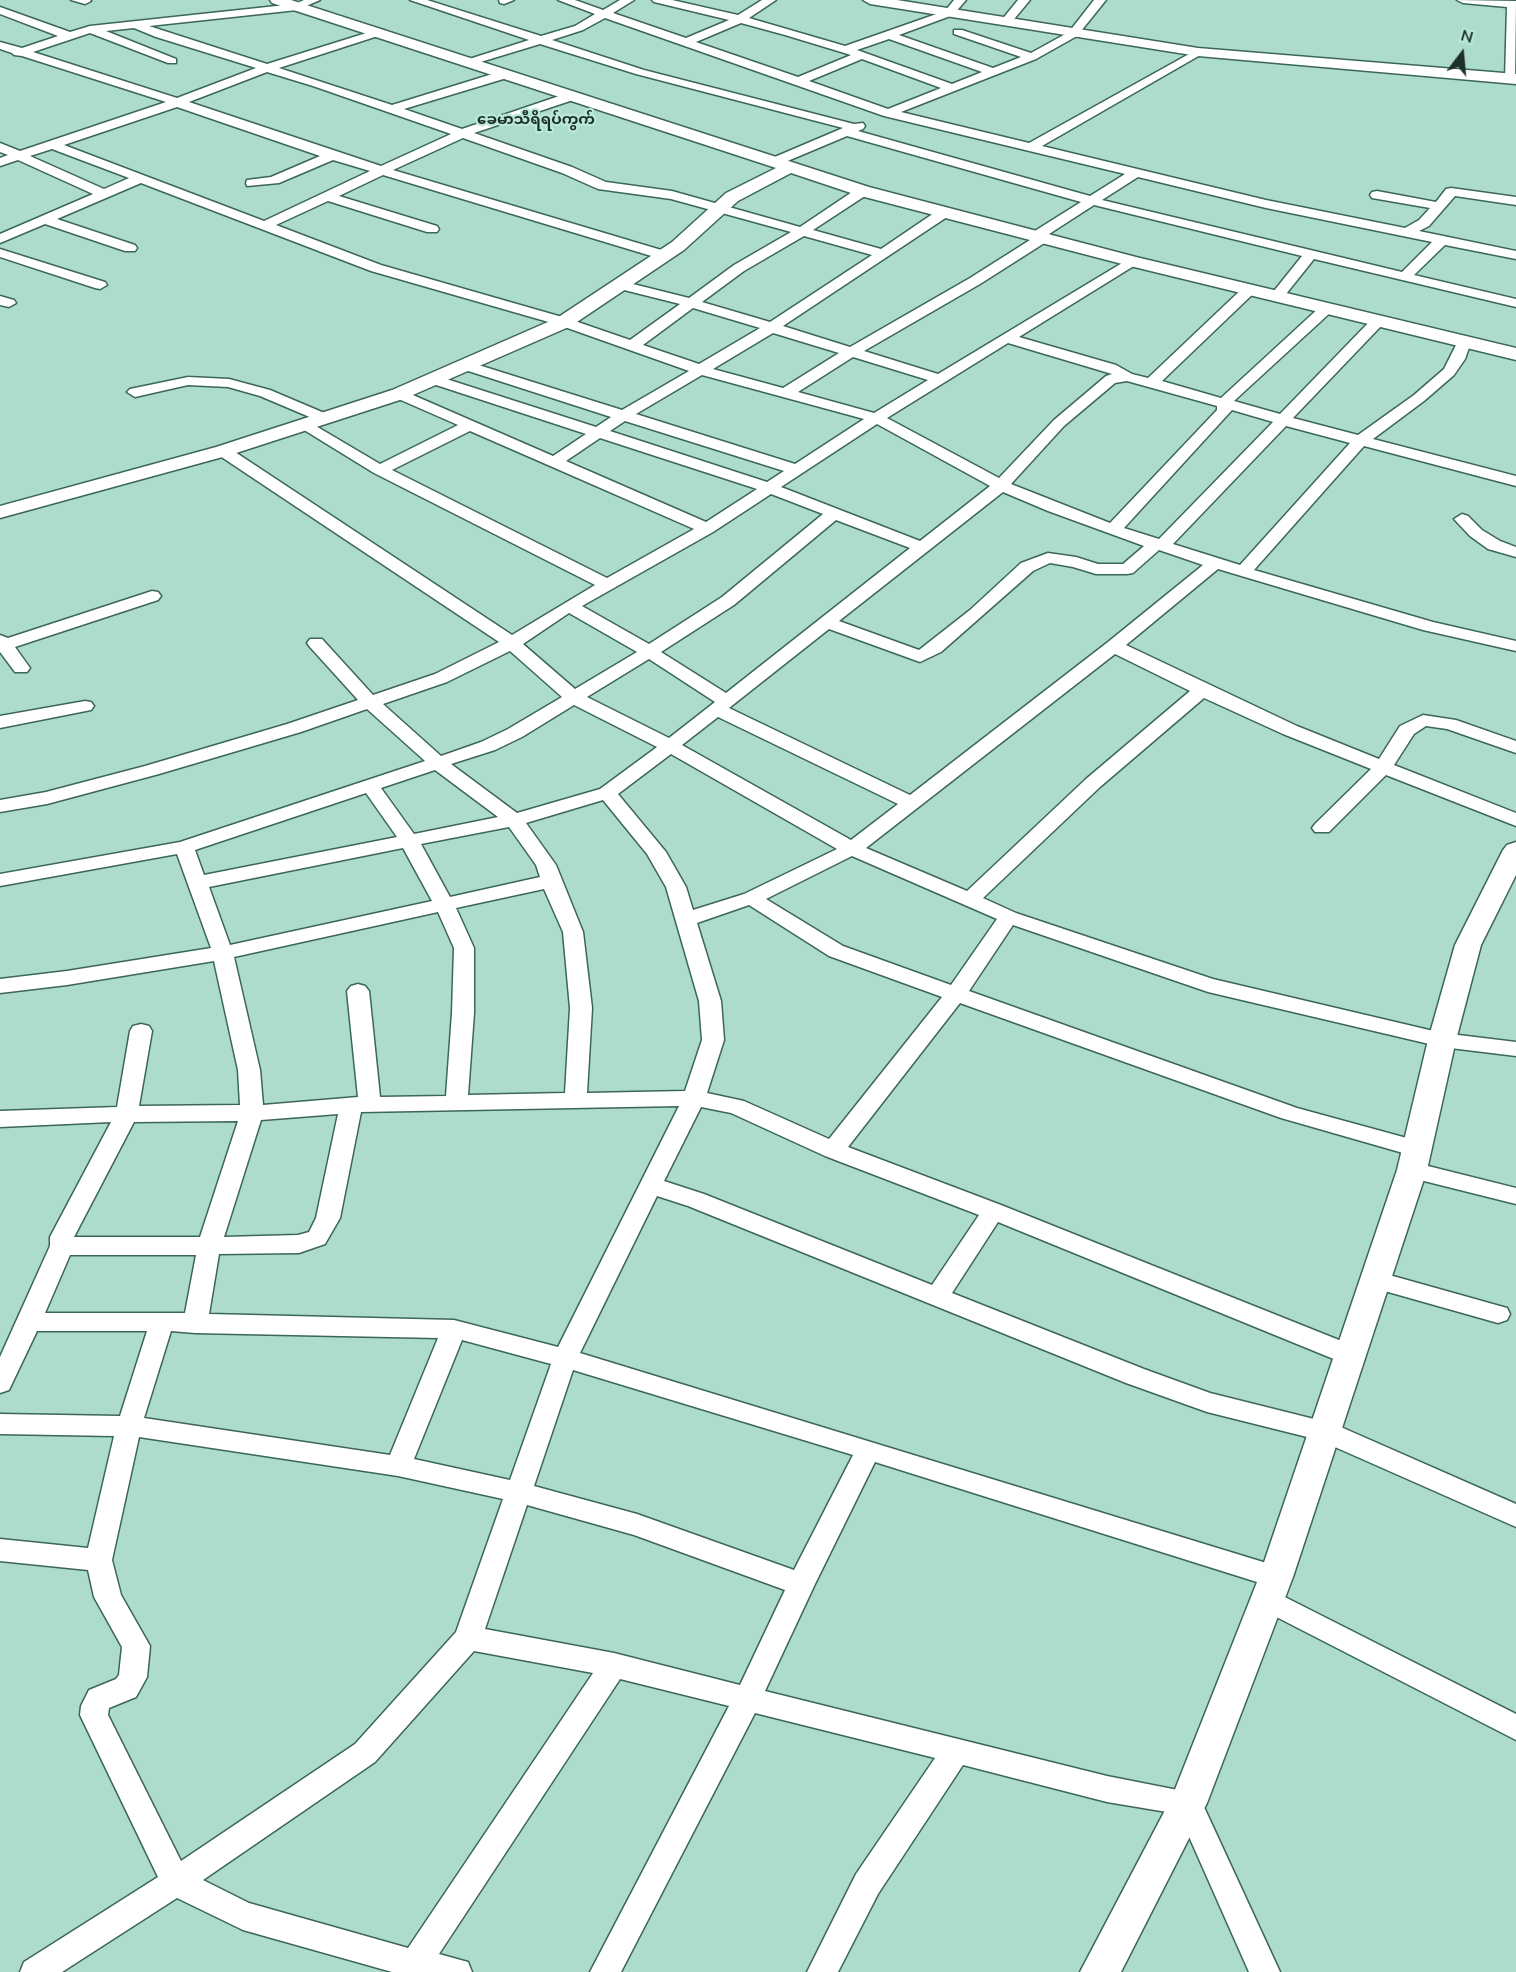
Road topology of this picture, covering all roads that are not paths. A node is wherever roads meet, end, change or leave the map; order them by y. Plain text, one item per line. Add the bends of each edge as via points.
1 (277, 0) edge
2 (314, 0) edge
3 (416, 0) edge
4 (564, 0) edge
5 (628, 0) edge
6 (658, 0) edge
7 (770, 0) edge
8 (870, 0) edge
9 (960, 0) edge
10 (1024, 0) edge
11 (1100, 0) edge
12 (1463, 0) edge
13 (691, 3) edge
14 (1515, 4) edge
15 (297, 7) junction
16 (0, 10) edge
17 (949, 13) junction
18 (606, 14) junction
19 (740, 19) junction
20 (138, 22) junction
21 (654, 22) junction
22 (1006, 22) junction
23 (90, 29) junction
24 (380, 32) junction
25 (958, 32) dead end
26 (1073, 34) junction
27 (67, 35) junction
28 (889, 35) junction
29 (542, 39) junction
30 (1513, 39) edge
31 (687, 42) junction
32 (0, 45) edge
33 (845, 50) junction
34 (1198, 52) junction
35 (20, 53) junction
36 (862, 55) junction
37 (1032, 57) junction
38 (0, 60) edge
39 (172, 61) dead end
40 (470, 62) junction
41 (266, 68) junction
42 (993, 72) junction
43 (506, 74) junction
44 (1513, 79) edge
45 (799, 81) junction
46 (952, 88) junction
47 (572, 96) junction
48 (178, 102) junction
49 (392, 109) junction
50 (889, 113) junction
51 (851, 130) junction
52 (460, 134) junction
53 (54, 145) junction
54 (0, 147) edge
55 (1029, 148) junction
56 (21, 156) junction
57 (332, 156) junction
58 (0, 162) edge
59 (782, 164) junction
60 (382, 170) junction
61 (1135, 173) junction
62 (141, 178) junction
63 (252, 183) dead end
64 (863, 191) junction
65 (104, 194) junction
66 (1377, 195) dead end
67 (327, 196) junction
68 (1516, 201) edge
69 (1092, 202) junction
70 (720, 207) junction
71 (1438, 208) junction
72 (942, 213) junction
73 (43, 219) junction
74 (263, 226) junction
75 (432, 229) dead end
76 (804, 230) junction
77 (1407, 233) junction
78 (1038, 238) junction
79 (0, 239) edge
80 (1442, 240) junction
81 (130, 248) dead end
82 (0, 253) edge
83 (884, 254) junction
84 (1311, 254) junction
85 (663, 255) junction
86 (1516, 255) edge
87 (1132, 261) junction
88 (1403, 278) junction
89 (99, 285) dead end
90 (621, 285) junction
91 (1250, 290) junction
92 (1277, 296) junction
93 (692, 303) junction
94 (1516, 303) edge
95 (1326, 309) junction
96 (1378, 321) junction
97 (564, 322) junction
98 (771, 328) junction
99 (1007, 338) junction
100 (1464, 342) junction
101 (632, 346) junction
102 (851, 352) junction
103 (1516, 354) edge
104 (464, 365) junction
105 (701, 370) junction
106 (1126, 377) junction
107 (432, 379) junction
108 (940, 379) junction
109 (1151, 383) junction
110 (135, 392) dead end
111 (787, 392) junction
112 (399, 394) junction
113 (1225, 402) junction
114 (621, 417) junction
115 (324, 418) junction
116 (876, 418) junction
117 (1281, 419) junction
118 (470, 425) junction
119 (304, 426) junction
120 (597, 432) junction
121 (1360, 441) junction
122 (223, 450) junction
123 (554, 462) junction
124 (380, 470) junction
125 (796, 470) junction
126 (1516, 481) edge
127 (1001, 484) junction
128 (769, 488) junction
129 (0, 512) edge
130 (833, 514) junction
131 (1462, 519) dead end
132 (707, 528) junction
133 (1113, 530) junction
134 (1159, 545) junction
135 (922, 547) junction
136 (1516, 552) edge
137 (1215, 563) junction
138 (1243, 572) junction
139 (609, 585) junction
140 (152, 596) dead end
141 (568, 606) junction
142 (826, 622) junction
143 (512, 642) junction
144 (2, 643) edge
145 (316, 643) dead end
146 (1114, 646) junction
147 (1516, 646) edge
148 (648, 651) junction
149 (21, 668) dead end
150 (1202, 690) junction
151 (573, 697) junction
152 (370, 702) junction
153 (721, 705) junction
154 (85, 706) dead end
155 (0, 722) edge
156 (670, 746) junction
157 (1516, 747) edge
158 (439, 764) junction
159 (1383, 767) junction
160 (371, 786) junction
161 (607, 793) junction
162 (911, 803) junction
163 (0, 806) edge
164 (513, 820) junction
165 (1516, 820) edge
166 (1322, 828) dead end
167 (409, 841) junction
168 (184, 847) junction
169 (852, 849) junction
170 (1516, 850) edge
171 (0, 880) edge
172 (551, 881) junction
173 (197, 883) junction
174 (751, 898) junction
175 (970, 900) junction
176 (444, 904) junction
177 (1009, 917) junction
178 (685, 920) junction
179 (223, 953) junction
180 (0, 986) edge
181 (358, 991) dead end
182 (955, 995) junction
183 (141, 1031) dead end
184 (1442, 1040) junction
185 (1516, 1048) edge
186 (694, 1098) junction
187 (576, 1101) junction
188 (456, 1104) junction
189 (361, 1105) junction
190 (252, 1113) junction
191 (127, 1114) junction
192 (0, 1119) edge
193 (833, 1150) junction
194 (1414, 1159) junction
195 (651, 1185) junction
196 (1516, 1196) edge
197 (993, 1211) junction
198 (62, 1246) junction
199 (209, 1246) junction
200 (1375, 1280) junction
201 (938, 1296) junction
202 (1498, 1314) dead end
203 (29, 1322) junction
204 (162, 1322) junction
205 (195, 1324) junction
206 (453, 1329) junction
207 (1350, 1355) junction
208 (565, 1358) junction
209 (0, 1383) edge
210 (0, 1424) edge
211 (129, 1426) junction
212 (1325, 1431) junction
213 (868, 1450) junction
214 (398, 1466) junction
215 (518, 1492) junction
216 (1516, 1516) edge
217 (0, 1550) edge
218 (99, 1560) junction
219 (801, 1584) junction
220 (1271, 1588) junction
221 (468, 1638) junction
222 (614, 1665) junction
223 (748, 1698) junction
224 (1516, 1728) edge
225 (956, 1751) junction
226 (1188, 1803) junction
227 (176, 1882) junction
228 (415, 1964) junction
229 (35, 1972) edge
230 (457, 1972) edge
231 (605, 1972) edge
232 (822, 1972) edge
233 (1100, 1972) edge
234 (1265, 1972) edge

1 - 15 street
2 - 15 street
3 - 29 street
4 - 18 street
5 - 18 street
6 - 13 street
7 - 19 street
8 - 17 street
9 - 17 street
10 - 22 street
11 - 26 street
12 - 14 street
13 - 19 street
13 - 21 street
14 - 30 street
15 - 20 street
15 - 24 street
16 - 27 street
17 - 22 street
17 - 28 street
18 - 21 street
18 - 29 street via 579,28
19 - 31 street
19 - 33 street
20 - 23 street
20 - 41 street via 160,35
21 - 31 street
22 - 26 street
23 - 27 street
23 - 39 street
24 - 40 street
24 - 41 street
25 - 37 street
26 - 34 street
26 - 37 street
27 - 35 street
28 - 33 street
28 - 42 street
29 - 40 street
29 - 51 street via 640,72
30 - 44 street
31 - 45 street
32 - 35 street
33 - 36 street
34 - 44 street
34 - 55 street
35 - 38 street
35 - 48 street
36 - 45 street
36 - 46 street
37 - 42 street
40 - 43 street
41 - 48 street
41 - 49 street
42 - 46 street
43 - 47 street
43 - 49 street
45 - 50 street
46 - 50 street
47 - 52 street
47 - 59 street
48 - 53 street
48 - 57 street
49 - 52 street
50 - 51 street
50 - 55 street
51 - 59 street
51 - 69 street
52 - 60 street
52 - 70 street via 603,186 672,195
53 - 56 street
53 - 62 street
54 - 56 street
55 - 61 street
56 - 58 street
56 - 65 street
57 - 60 street
57 - 63 street via 274,180
59 - 64 street
59 - 70 street
60 - 67 street
60 - 85 street
61 - 69 street
61 - 77 street
62 - 65 street
62 - 74 street
64 - 72 street
64 - 76 street
65 - 73 street
66 - 71 street
67 - 74 street
67 - 75 street
68 - 71 street via 1450,192
69 - 78 street
69 - 84 street
70 - 76 street
70 - 85 street
71 - 77 street
72 - 78 street
72 - 83 street
73 - 79 street
73 - 81 street
74 - 97 street via 376,268
76 - 83 street
76 - 93 street via 739,268
77 - 80 street
78 - 87 street
78 - 102 street via 975,281
80 - 86 street
80 - 88 street
82 - 89 street
83 - 98 street
84 - 88 street
84 - 92 street
85 - 90 street
87 - 91 street
87 - 99 street
88 - 94 street
90 - 93 street
90 - 97 street
91 - 92 street
91 - 109 street
92 - 95 street
93 - 98 street
93 - 101 street
95 - 96 street
95 - 113 street
96 - 100 street
96 - 117 street
97 - 101 street
97 - 104 street
98 - 102 street
98 - 105 street
99 - 106 street via 1111,368
99 - 108 street
100 - 103 street
100 - 121 street via 1449,372
101 - 105 street
102 - 108 street
102 - 111 street
104 - 107 street
104 - 114 street
105 - 111 street
105 - 114 street
106 - 109 street
106 - 127 street via 1111,379 1072,411
107 - 112 street
107 - 120 street
108 - 116 street
109 - 113 street
110 - 115 street via 188,381 229,383
111 - 116 street
112 - 115 street
112 - 118 street
113 - 117 street
113 - 133 street via 1224,411
114 - 120 street
114 - 125 street
115 - 119 street
116 - 125 street
116 - 127 street
117 - 121 street
117 - 134 street
118 - 123 street
118 - 124 street
119 - 122 street
119 - 124 street
120 - 123 street
120 - 128 street
121 - 126 street
121 - 138 street
122 - 129 street
122 - 143 street
123 - 132 street
124 - 139 street
125 - 128 street
127 - 133 street
127 - 135 street
128 - 130 street
128 - 132 street
130 - 135 street
130 - 148 street via 728,601
131 - 136 street via 1494,545
132 - 139 street
133 - 134 street
134 - 137 street
134 - 142 street via 1126,569 1096,569 1048,558 1027,567 976,614 920,657
135 - 142 street
137 - 138 street
137 - 146 street
138 - 147 street via 1429,626
139 - 141 street
140 - 144 street
141 - 143 street
141 - 148 street
142 - 153 street
143 - 151 street
143 - 152 street via 441,678
144 - 149 street
145 - 152 street
146 - 150 street
146 - 162 street
148 - 151 street
148 - 153 street
150 - 159 street
150 - 175 street via 1093,783
151 - 156 street
151 - 158 street via 515,733
152 - 158 street
152 - 163 street via 152,770 47,798
153 - 156 street
153 - 162 street
154 - 155 street
156 - 161 street
156 - 169 street
157 - 159 street via 1450,724 1423,720 1407,730
158 - 160 street
158 - 164 street
159 - 165 street
159 - 166 street
160 - 167 street
160 - 168 street
161 - 164 street
161 - 178 street via 656,852 676,887
162 - 169 street
164 - 167 street
164 - 172 street via 546,865
167 - 173 street
167 - 176 street
168 - 171 street
168 - 173 street
169 - 174 street
169 - 175 street
170 - 184 street via 1468,945
172 - 176 street
172 - 187 street via 573,932 581,1008
173 - 179 street
174 - 178 street
174 - 182 street via 836,951
175 - 177 street
176 - 179 street
176 - 188 street via 464,948
177 - 182 street
177 - 184 street via 1208,985
178 - 186 street via 710,1001 713,1040
179 - 180 street
179 - 190 street via 249,1070
181 - 189 street
182 - 193 street
182 - 194 street
183 - 191 street
184 - 185 street
184 - 194 street
186 - 187 street
186 - 193 street via 736,1106
186 - 195 street
187 - 188 street
188 - 189 street
189 - 190 street
189 - 199 street via 328,1218 316,1238 299,1244
190 - 191 street
190 - 199 street
191 - 192 street
191 - 198 street via 62,1237
193 - 197 street
194 - 196 street
194 - 200 street
195 - 201 street
195 - 208 street
197 - 201 street
197 - 207 street
198 - 199 street
198 - 203 street
199 - 205 street
200 - 202 street
200 - 207 street
201 - 212 street via 1207,1402
203 - 204 street
203 - 209 street
204 - 205 street
204 - 211 street
205 - 206 street
206 - 208 street
206 - 214 street
207 - 212 street
208 - 213 street
208 - 215 street
210 - 211 street
211 - 214 street
211 - 218 street
212 - 216 street
212 - 220 street
213 - 219 street
213 - 220 street
214 - 215 street
215 - 219 street via 637,1526
215 - 221 street
217 - 218 street
218 - 227 street via 108,1597 136,1646 134,1677 126,1688 99,1699 94,1715
219 - 223 street
220 - 224 street
220 - 226 street
221 - 222 street
221 - 227 street via 365,1753
222 - 223 street
222 - 228 street
223 - 225 street
223 - 231 street
225 - 226 street via 1107,1789
225 - 232 street via 867,1884
226 - 233 street
226 - 234 street
227 - 228 street via 243,1916
227 - 229 street
228 - 230 street

